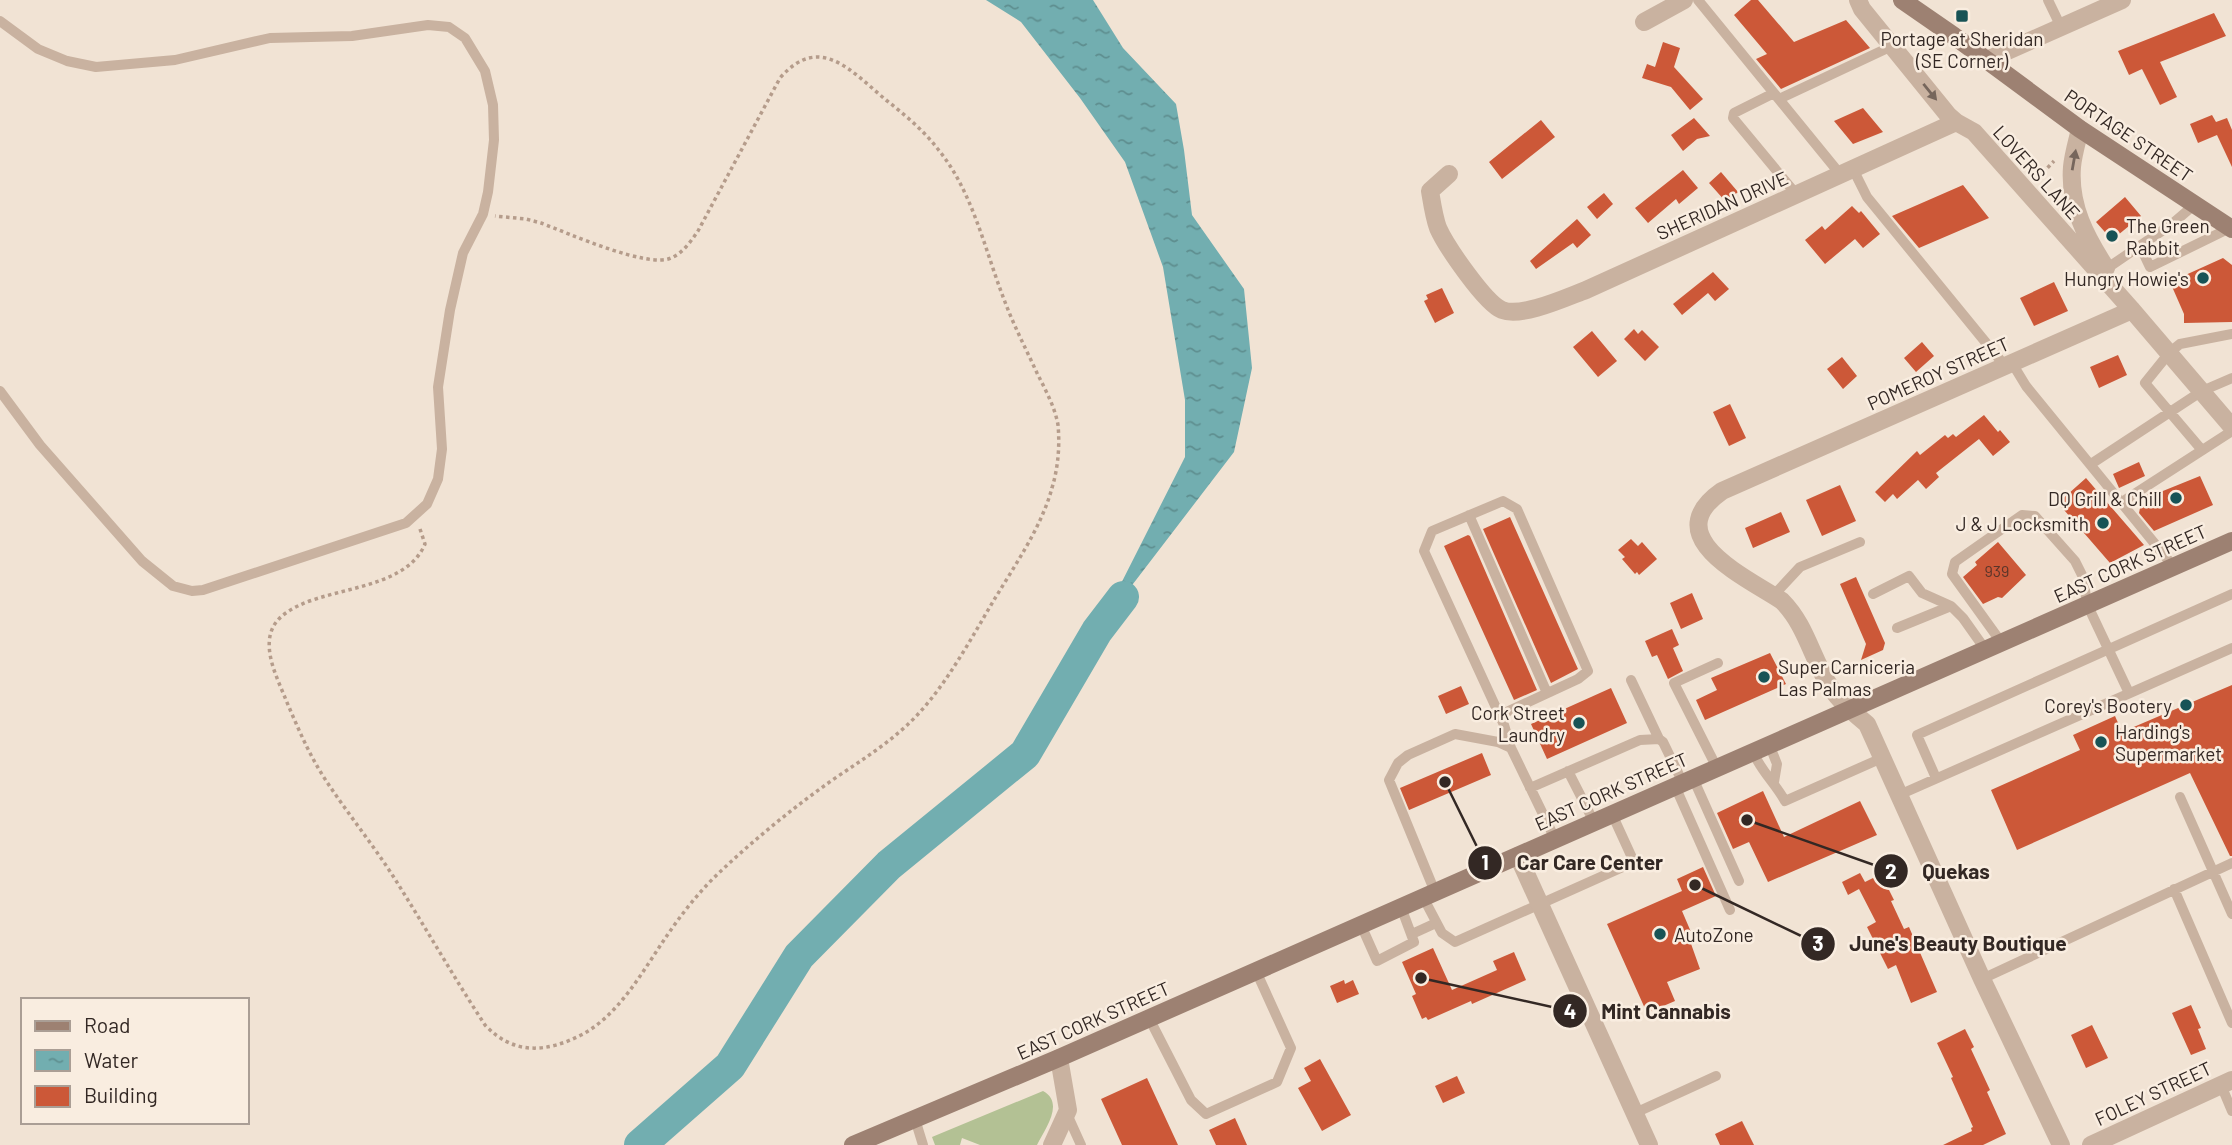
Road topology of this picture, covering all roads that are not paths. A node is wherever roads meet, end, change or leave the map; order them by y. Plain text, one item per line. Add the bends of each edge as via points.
1 (1684, 0) edge
2 (1698, 0) edge
3 (1857, 0) edge
4 (1902, 0) edge
5 (2048, 0) edge
6 (2122, 0) edge
7 (0, 21) edge
8 (1644, 22) dead end
9 (2061, 27) junction
10 (1892, 46) junction
11 (1987, 60) junction
12 (1776, 96) junction
13 (1956, 122) junction
14 (2080, 130) junction
15 (1847, 172) junction
16 (1449, 174) dead end
17 (1796, 194) junction
18 (2194, 205) junction
19 (2231, 229) edge
20 (2140, 246) junction
21 (2106, 268) junction
22 (2132, 310) junction
23 (2232, 334) edge
24 (2169, 352) junction
25 (2009, 364) junction
26 (2232, 378) edge
27 (0, 391) edge
28 (2202, 391) junction
29 (2171, 411) junction
30 (2232, 429) edge
31 (2201, 449) junction
32 (2091, 464) junction
33 (2122, 502) junction
34 (1469, 515) junction
35 (2232, 541) edge
36 (1860, 542) dead end
37 (2173, 566) junction
38 (1873, 594) dead end
39 (2232, 594) edge
40 (1773, 596) junction
41 (2087, 604) junction
42 (1951, 606) junction
43 (1897, 628) dead end
44 (1993, 646) junction
45 (2232, 648) edge
46 (2109, 649) junction
47 (1718, 663) dead end
48 (1631, 680) dead end
49 (1547, 693) junction
50 (2129, 694) junction
51 (1849, 709) junction
52 (1500, 715) junction
53 (1659, 739) junction
54 (1511, 748) junction
55 (1761, 748) junction
56 (1882, 758) junction
57 (1717, 768) junction
58 (1568, 771) junction
59 (1936, 778) junction
60 (1684, 782) junction
61 (1774, 782) junction
62 (1530, 788) junction
63 (1899, 794) junction
64 (2180, 797) dead end
65 (1612, 814) junction
66 (1594, 822) junction
67 (1555, 839) junction
68 (1518, 856) junction
69 (2232, 863) edge
70 (2213, 872) junction
71 (1739, 881) dead end
72 (2174, 889) junction
73 (1429, 895) junction
74 (1540, 904) junction
75 (1401, 907) junction
76 (1730, 910) dead end
77 (2232, 914) edge
78 (1436, 923) junction
79 (1361, 925) junction
80 (1412, 934) junction
81 (1256, 971) junction
82 (1982, 979) junction
83 (1149, 1018) junction
84 (2232, 1023) edge
85 (1059, 1058) junction
86 (1716, 1076) dead end
87 (2226, 1083) edge
88 (2232, 1111) edge
89 (1066, 1114) junction
90 (1635, 1114) junction
91 (915, 1119) junction
92 (853, 1145) edge
93 (923, 1145) edge
94 (1052, 1145) edge
95 (1081, 1145) edge
96 (1649, 1145) edge
97 (2061, 1145) edge
98 (2091, 1145) edge

1 - 8 street
2 - 12 lane
3 - 10 street, LOVERS LANE
4 - 11 street, PORTAGE STREET
5 - 9 lane
6 - 9 street
7 - 27 lane via 38,49 96,66 175,60 270,38 449,27 470,45 485,71 495,117 483,214 463,253 450,310 438,387 442,449 438,479 427,504 413,518 378,534 203,590 181,589 142,561 111,528 40,446
9 - 11 street
10 - 12 lane
10 -> 13 street, LOVERS LANE
11 - 14 street, PORTAGE STREET
12 - 15 lane
12 - 17 lane via 1734,113 1733,118
13 - 15 street, SHERIDAN DRIVE
13 - 22 street, LOVERS LANE via 1974,132
14 - 18 street, PORTAGE STREET
21 -> 14 street, LOVERS LANE via 2074,207 2072,166
15 - 17 street, SHERIDAN DRIVE
15 - 25 lane
16 - 17 street, SHERIDAN DRIVE via 1430,191 1438,227 1490,300 1502,310 1517,312 1586,290
18 - 19 street, PORTAGE STREET
18 - 20 lane
19 - 20 lane via 2150,267
20 - 21 lane
21 - 22 street, LOVERS LANE
22 - 24 street, LOVERS LANE
22 - 25 street, POMEROY STREET
23 - 24 lane via 2180,344
24 - 28 street, LOVERS LANE
24 - 29 lane via 2145,383
25 - 32 lane
25 - 40 street, POMEROY STREET via 1760,473 1705,502 1698,518 1698,535 1712,555
26 - 28 lane
28 - 29 lane
28 - 30 street, LOVERS LANE
29 - 31 lane
29 - 32 lane
30 - 31 lane
31 - 33 lane
32 - 33 lane
33 - 37 lane
34 - 49 lane
34 - 49 lane via 1503,501 1517,509 1583,658 1588,671
34 - 52 lane via 1432,531 1424,551
35 - 37 street, EAST CORK STREET
36 - 40 lane via 1800,567
37 - 41 street, EAST CORK STREET
38 - 42 lane via 1909,576 1922,593
39 - 46 lane
40 - 51 street via 1791,610 1831,688
41 - 44 street, EAST CORK STREET
41 - 44 lane via 2075,561 2035,516 2022,515 1955,562 1952,574
41 - 46 lane
42 - 43 lane
42 - 44 lane
44 - 51 street, EAST CORK STREET
45 - 50 lane
46 - 50 lane
46 - 59 lane via 1917,735
47 - 57 lane via 1674,683
48 - 53 lane
49 - 52 lane
50 - 59 lane
51 - 55 street, EAST CORK STREET
51 - 56 street via 1867,724
52 - 54 lane
53 - 58 lane via 1640,740
53 - 60 lane
54 - 62 lane
54 - 73 lane via 1455,734 1398,763 1389,780
55 - 57 street, EAST CORK STREET
55 - 61 lane via 1761,770
55 - 61 lane via 1777,764
56 - 61 lane via 1785,801
56 - 63 street
57 - 60 street, EAST CORK STREET
58 - 62 lane
58 - 66 lane
59 - 63 lane
60 - 65 street, EAST CORK STREET
60 - 71 lane
60 - 76 lane
62 - 67 lane
63 - 82 street
64 - 70 lane
65 - 66 street, EAST CORK STREET
65 - 74 lane via 1634,862
66 - 67 street, EAST CORK STREET
67 - 68 street, EAST CORK STREET
68 - 73 street, EAST CORK STREET
68 - 74 street
69 - 70 lane
70 - 72 lane
70 - 77 lane
72 - 82 lane
72 - 84 lane
73 - 75 street, EAST CORK STREET
73 - 78 lane
74 - 78 lane via 1455,942
74 - 90 street
75 - 79 street, EAST CORK STREET
75 - 80 lane
78 - 80 lane
79 - 80 lane via 1377,961 1415,942
79 - 81 street, EAST CORK STREET
81 - 83 street, EAST CORK STREET
81 - 83 lane via 1291,1048 1277,1082 1206,1114 1191,1100
82 - 97 street
83 - 85 street, EAST CORK STREET
85 - 89 street
85 - 91 street, EAST CORK STREET
86 - 90 lane
87 - 88 lane
87 - 98 street, FOLEY STREET
89 - 94 street
89 - 95 lane
90 - 96 street
91 - 92 street, EAST CORK STREET
91 - 93 lane

